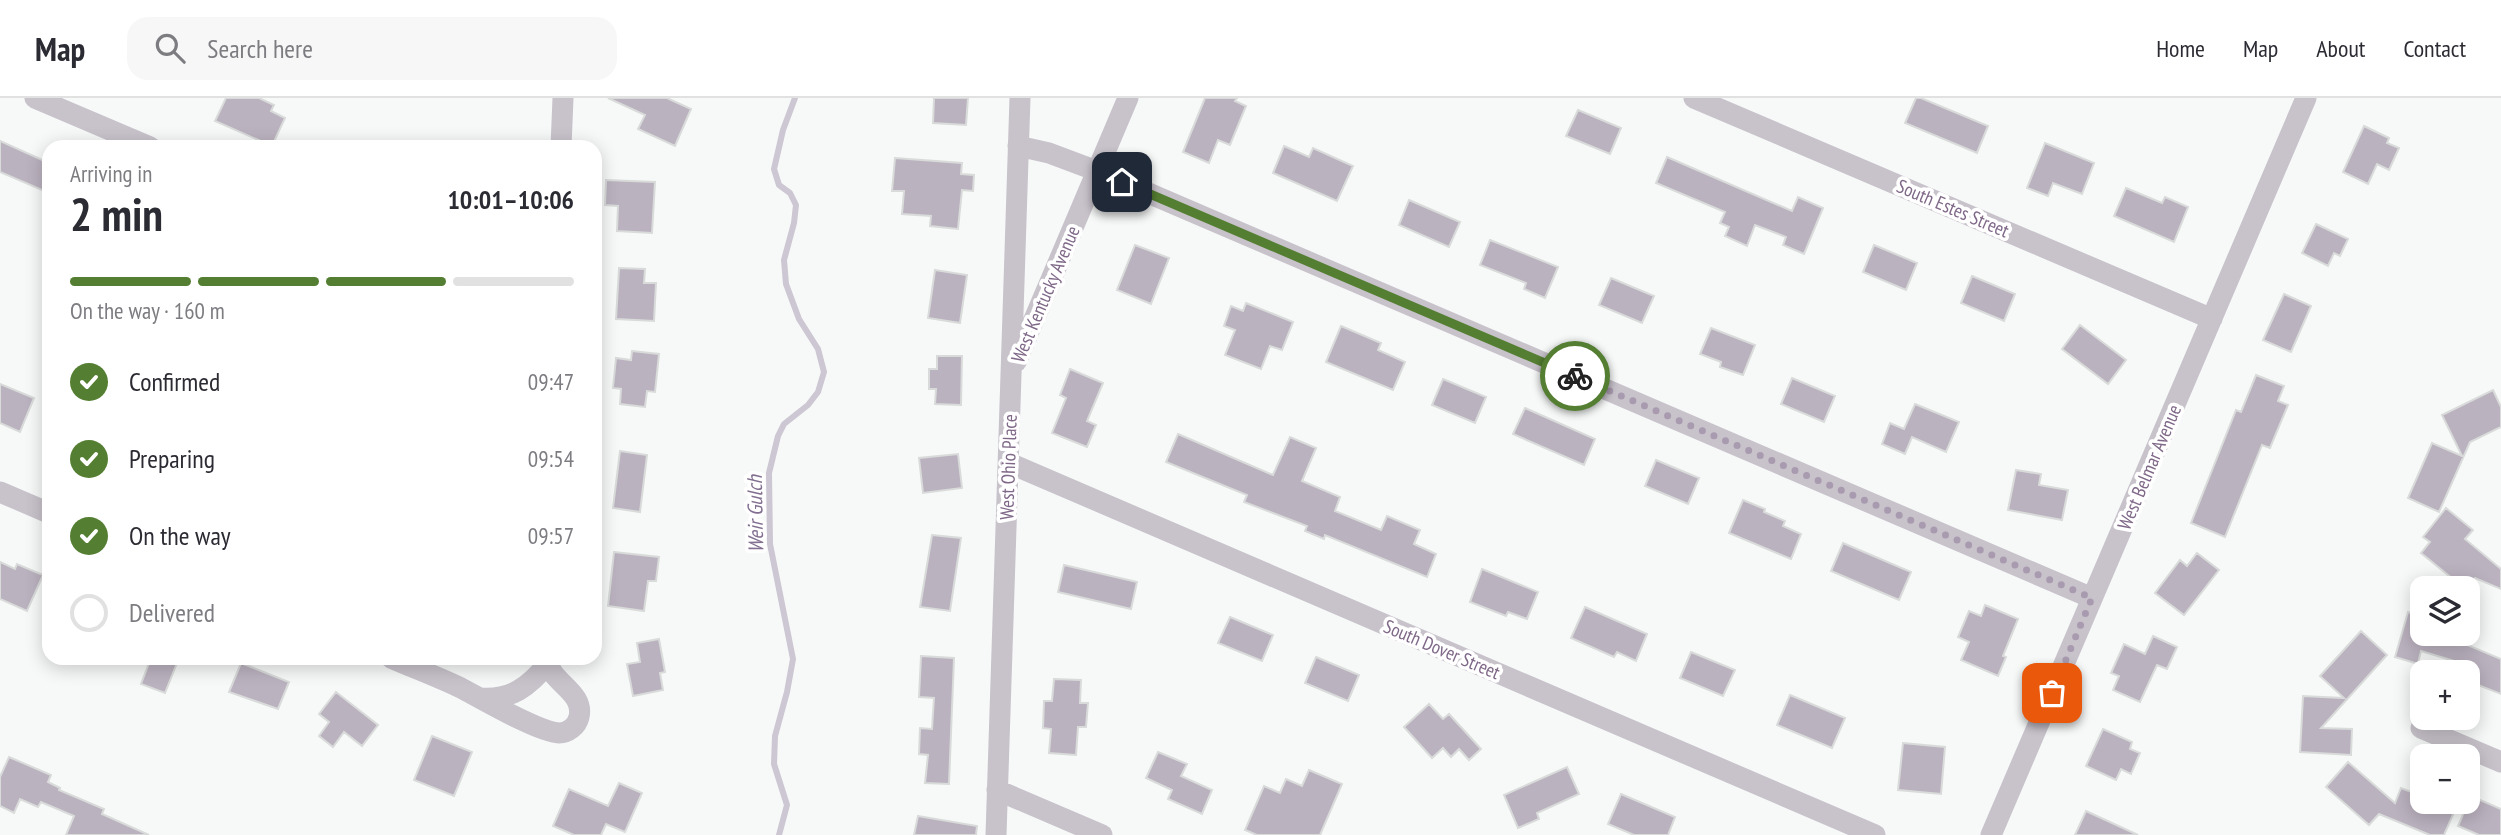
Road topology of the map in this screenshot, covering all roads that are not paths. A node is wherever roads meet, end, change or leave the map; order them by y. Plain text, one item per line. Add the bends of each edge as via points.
1 (35, 98) edge
2 (563, 98) edge
3 (1020, 98) edge
4 (1128, 98) edge
5 (1694, 98) edge
6 (2306, 98) edge
7 (134, 140) edge
8 (561, 140) edge
9 (1018, 146) junction
10 (1097, 171) junction
11 (2212, 319) junction
12 (1011, 374) junction
13 (1009, 463) junction
14 (0, 492) edge
15 (42, 510) edge
16 (2092, 598) junction
17 (407, 665) edge
18 (545, 665) edge
19 (549, 665) edge
20 (481, 698) junction
21 (2426, 730) edge
22 (2501, 762) edge
23 (997, 790) junction
24 (996, 835) edge
25 (1102, 835) edge
26 (1875, 835) edge
27 (1991, 835) edge

1 - 7 street
2 - 8 street
3 - 9 street, West Ohio Place
4 - 10 street, West Kentucky Avenue
5 - 11 street, South Estes Street
6 - 11 street, West Belmar Avenue
9 - 10 street
9 - 12 street, West Ohio Place
10 - 12 street, West Kentucky Avenue
10 - 16 street
11 - 16 street, West Belmar Avenue
12 - 13 street, West Ohio Place
13 - 23 street, West Ohio Place
13 - 26 street, South Dover Street
14 - 15 street
16 - 27 street, West Belmar Avenue
17 - 20 street
18 - 20 street via 513,694
19 - 20 street via 575,696 579,719 571,729 560,733 548,730
21 - 22 street
23 - 24 street, West Ohio Place
23 - 25 street

